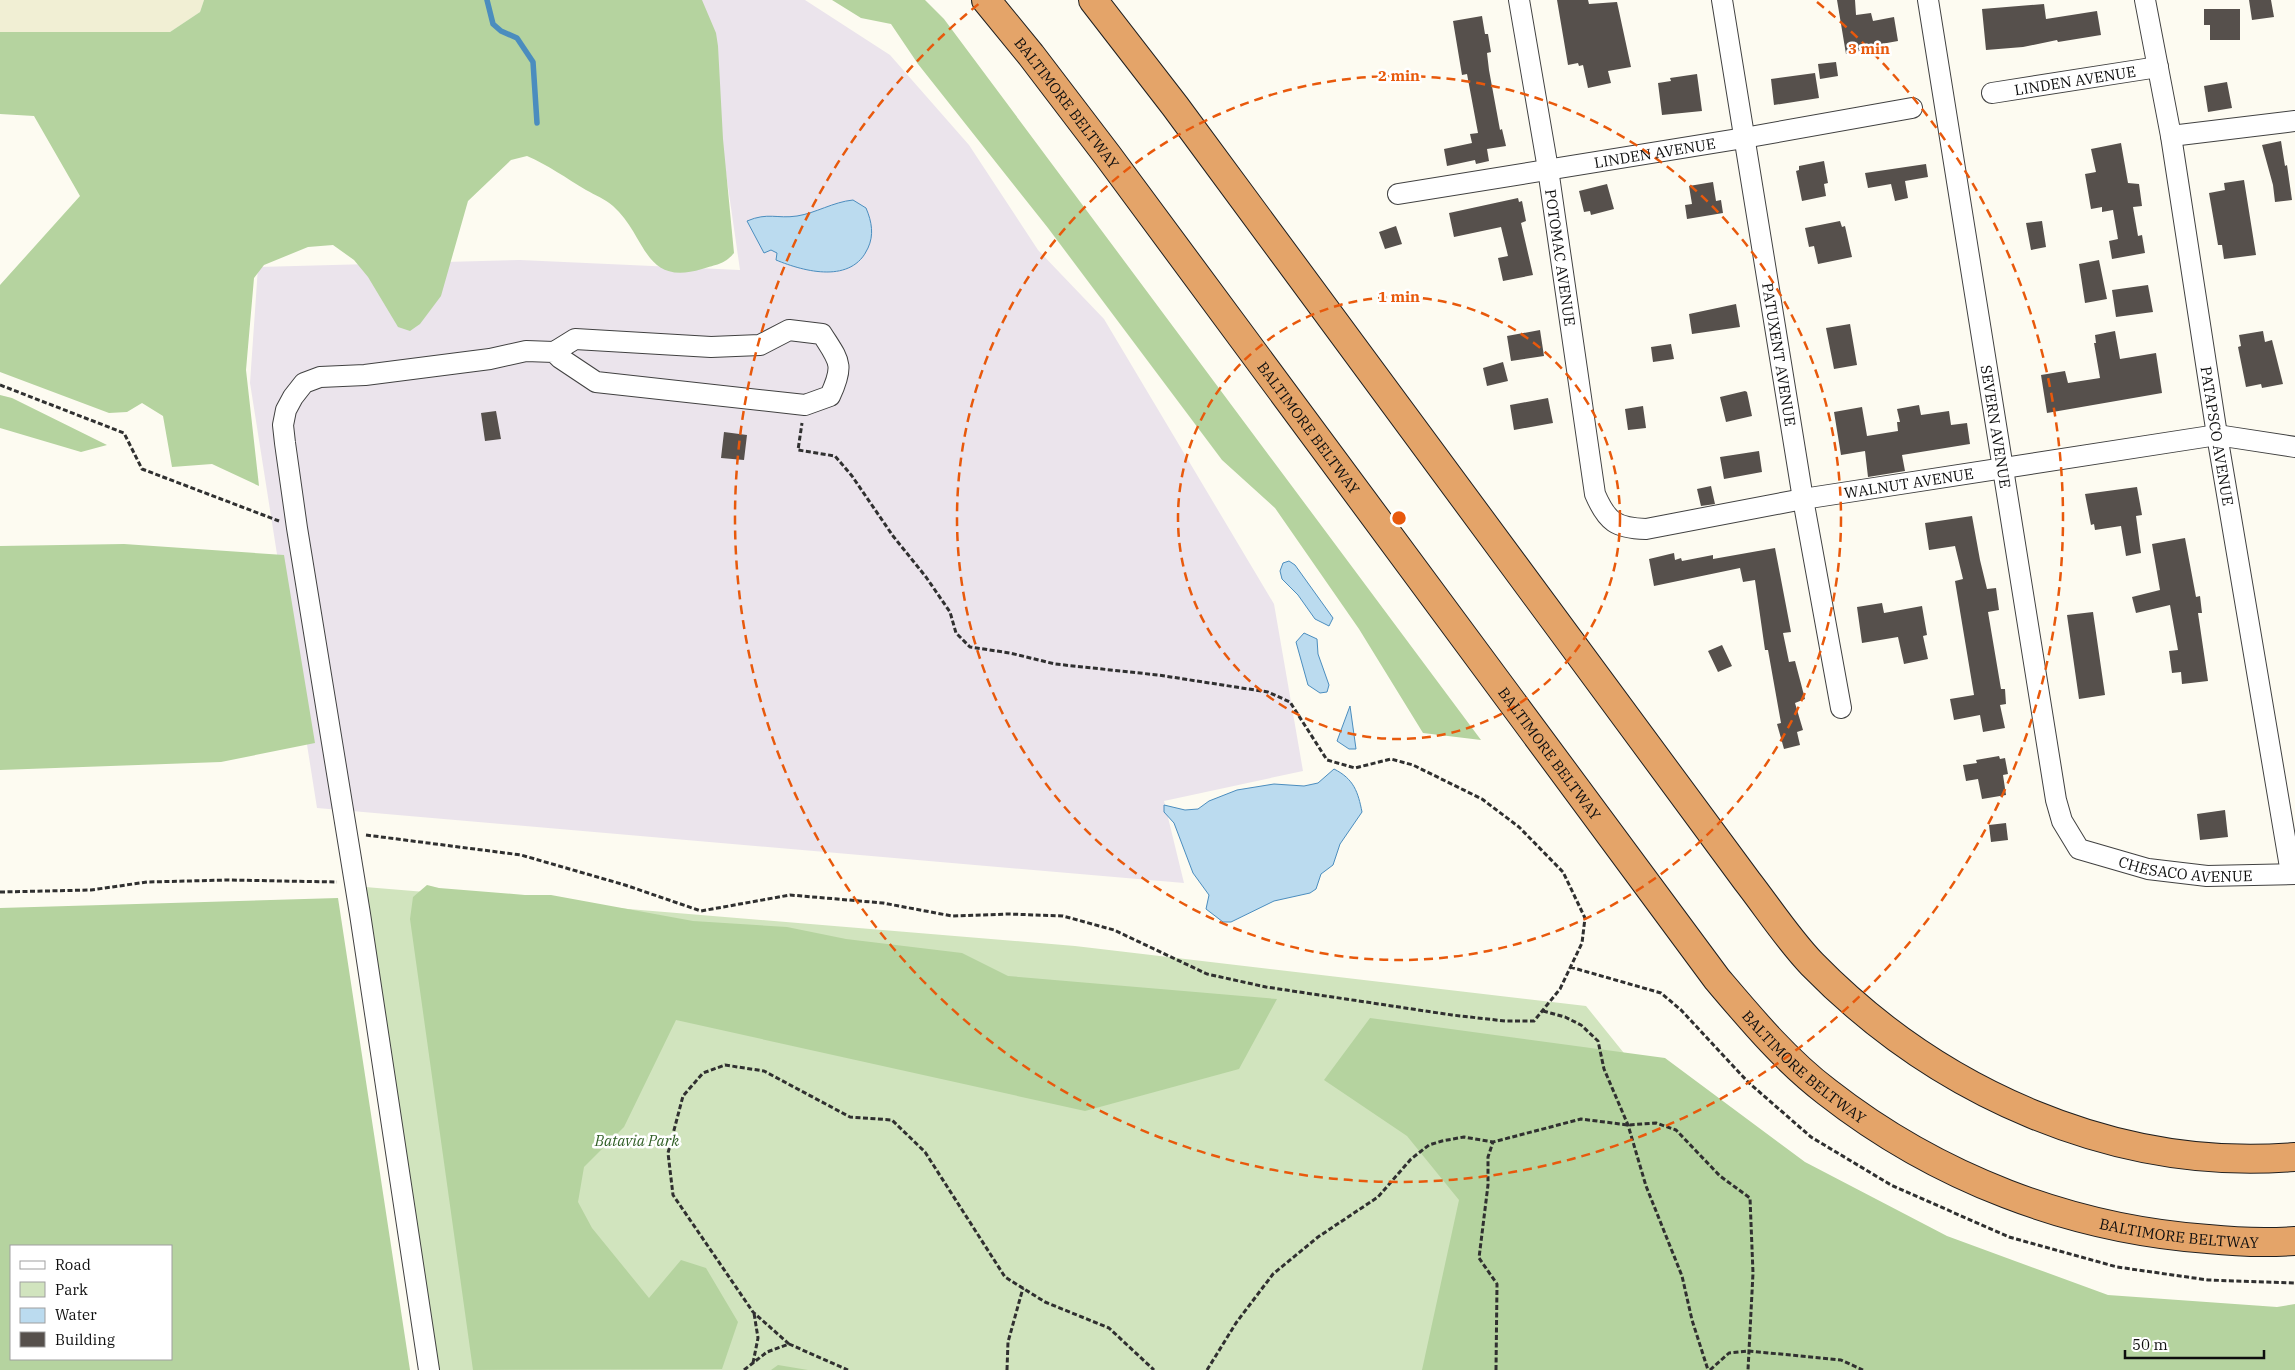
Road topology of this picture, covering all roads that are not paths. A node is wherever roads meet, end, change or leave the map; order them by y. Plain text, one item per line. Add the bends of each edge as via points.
1 (986, 0) edge
2 (1093, 0) edge
3 (1520, 0) edge
4 (1722, 0) edge
5 (1928, 0) edge
6 (2144, 0) edge
7 (2158, 67) junction
8 (1992, 93) dead end
9 (1912, 108) dead end
10 (2295, 120) edge
11 (2171, 136) junction
12 (1744, 138) junction
13 (1548, 169) junction
14 (1398, 194) dead end
15 (554, 352) junction
16 (2217, 436) junction
17 (2295, 448) edge
18 (2003, 468) junction
19 (1803, 499) junction
20 (1605, 515) joint
21 (1841, 708) dead end
22 (2079, 848) joint
23 (2293, 874) edge
24 (2295, 1157) edge
25 (2295, 1241) edge
26 (429, 1370) edge

1 - 25 highway, BALTIMORE BELTWAY via 1114,164 1717,979 1788,1057 1826,1092 1880,1129 1951,1170 2005,1194 2106,1225 2172,1237
2 - 24 highway via 1747,881 1811,963 1848,999 1952,1076 2003,1103 2088,1135 2190,1156 2237,1159
3 - 13 street, POTOMAC AVENUE
4 - 12 street, PATUXENT AVENUE
5 - 18 street, SEVERN AVENUE
6 - 7 street, PATAPSCO AVENUE
7 - 8 street, LINDEN AVENUE
7 - 11 street, PATAPSCO AVENUE
9 - 12 street, LINDEN AVENUE
10 - 11 street
11 - 16 street, PATAPSCO AVENUE
12 - 13 street, LINDEN AVENUE
12 - 19 street, PATUXENT AVENUE
13 - 14 street, LINDEN AVENUE
13 - 20 street, POTOMAC AVENUE via 1595,494
15 - 15 street via 596,382 805,405 830,396 839,376 838,360 822,334 790,330 760,345 711,347 575,339
15 - 26 street via 526,351 490,359 364,375 320,377 304,383 293,397 286,410 284,426 297,528 356,883
16 - 17 street
16 - 18 street, WALNUT AVENUE
16 - 23 street, PATAPSCO AVENUE
18 - 19 street, WALNUT AVENUE
18 - 22 street, SEVERN AVENUE via 2056,800 2062,822
19 - 20 street, WALNUT AVENUE via 1646,529 1623,527
19 - 21 street, PATUXENT AVENUE
22 - 23 street, CHESACO AVENUE via 2148,869 2207,876

